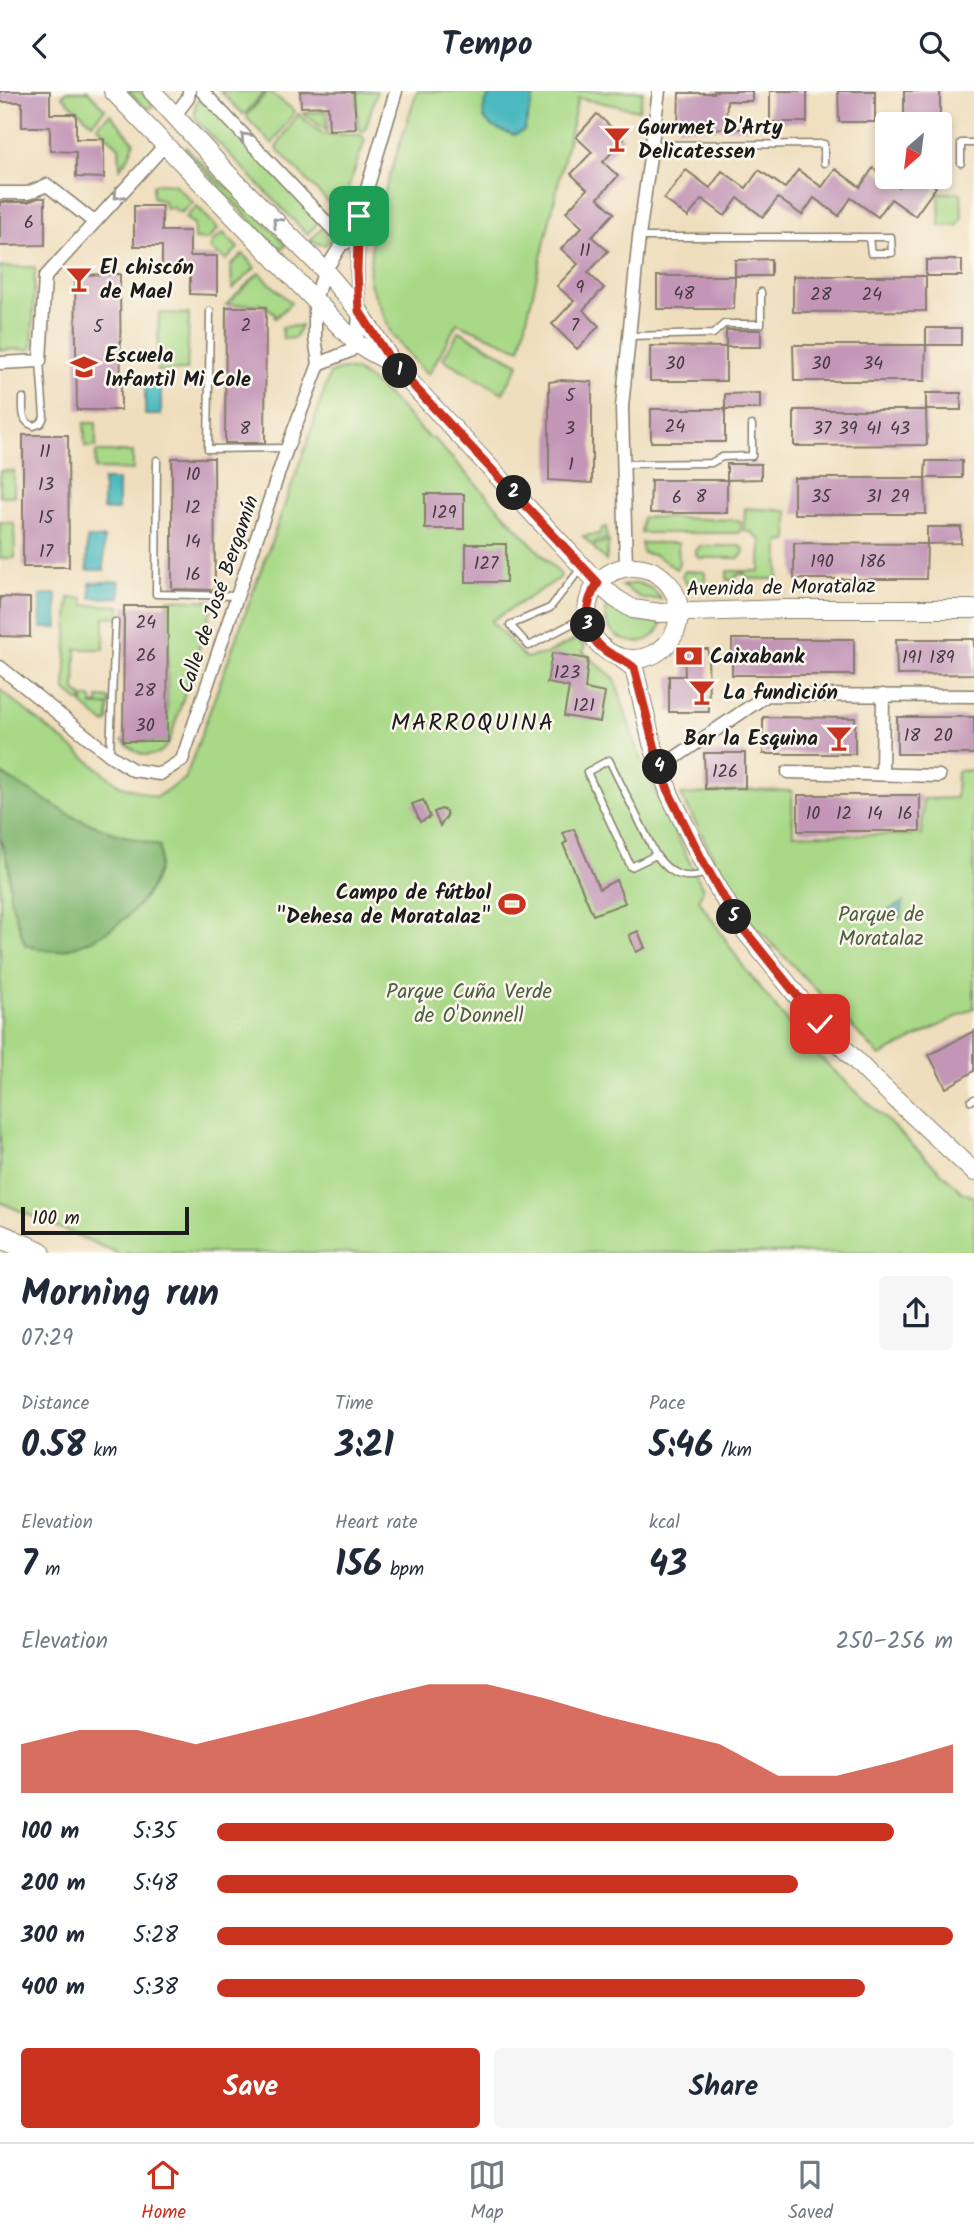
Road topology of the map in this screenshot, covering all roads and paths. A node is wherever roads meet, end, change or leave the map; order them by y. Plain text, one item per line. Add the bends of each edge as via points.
1 (113, 91) edge
2 (152, 91) edge
3 (189, 91) edge
4 (202, 91) edge
5 (396, 91) edge
6 (659, 91) edge
7 (175, 115) junction
8 (974, 143) edge
9 (165, 145) junction
10 (651, 145) junction
11 (824, 163) dead end
12 (961, 163) dead end
13 (227, 173) junction
14 (0, 193) edge
15 (359, 216) junction
16 (94, 222) junction
17 (639, 237) junction
18 (869, 238) dead end
19 (343, 239) junction
20 (329, 265) junction
21 (356, 266) junction
22 (761, 292) dead end
23 (315, 301) junction
24 (210, 311) dead end
25 (359, 311) junction
26 (628, 336) junction
27 (315, 338) junction
28 (357, 344) junction
29 (338, 356) junction
30 (40, 362) junction
31 (0, 363) edge
32 (319, 364) junction
33 (393, 364) junction
34 (23, 398) dead end
35 (752, 425) dead end
36 (287, 448) junction
37 (157, 460) dead end
38 (623, 464) junction
39 (582, 565) junction
40 (626, 568) junction
41 (598, 583) junction
42 (237, 596) junction
43 (974, 609) edge
44 (679, 611) junction
45 (587, 620) junction
46 (114, 622) dead end
47 (632, 661) junction
48 (0, 667) edge
49 (883, 695) junction
50 (974, 696) edge
51 (110, 755) junction
52 (660, 768) junction
53 (788, 772) dead end
54 (882, 774) junction
55 (939, 776) dead end
56 (656, 855) junction
57 (708, 872) junction
58 (974, 1171) edge
59 (0, 1236) edge
60 (39, 1253) edge

1 - 9 main road
2 - 7 main road
3 - 7 street
19 -> 4 street
5 - 15 street
6 - 10 street
7 - 13 main road
8 - 12 lane via 961,143
9 - 13 main road via 182,141
9 -> 16 street
9 - 23 main road
10 - 11 lane via 824,144
10 - 17 street
20 -> 13 main road
14 - 16 street via 28,193 47,185
15 - 19 street, Calle de José Bergamín
15 - 21 street
16 - 30 street via 45,277
17 - 18 lane
17 - 26 street
19 - 20 street, Calle de José Bergamín
19 - 21 street
20 - 21 street via 344,255
20 - 23 street, Calle de José Bergamín
20 - 25 main road
21 - 25 street
22 - 26 lane via 761,324 724,324 713,334
23 - 27 street, Calle de José Bergamín
23 - 28 main road
24 - 36 lane via 208,449
25 - 28 street
25 - 33 main road
26 - 38 street
27 - 29 street
27 - 32 street, Calle de José Bergamín
28 - 29 street
28 - 33 main road
29 - 32 street
30 - 31 street
30 - 34 lane via 41,423 27,424
32 - 36 street, Calle de José Bergamín
33 - 39 main road, Avenida de Moratalaz
35 - 38 lane via 752,456 722,457 711,463
36 - 42 street, Calle de José Bergamín
37 - 42 lane via 156,594
38 - 40 street
39 - 41 main road, Avenida de Moratalaz
39 - 45 lane via 550,608 510,625 529,646
40 - 41 main road
40 - 44 main road via 645,569 661,577
41 - 44 main road, Avenida de Moratalaz via 633,609
41 - 45 main road via 588,601
42 - 51 street, Calle de José Bergamín via 182,760 160,774 133,770
43 - 44 main road, Avenida de Moratalaz
44 - 47 main road via 670,641 655,654
45 - 47 main road via 598,644
46 - 51 lane
47 - 52 main road
48 - 51 street, Calle de José Bergamín
49 - 50 street
49 - 52 street via 766,695
49 - 54 street
52 - 57 main road
53 - 54 street
54 - 55 street
56 - 56 lane via 609,760 587,772 631,867
56 - 57 lane via 673,874 685,878
57 - 58 main road via 737,921 820,1024
59 - 60 highway

